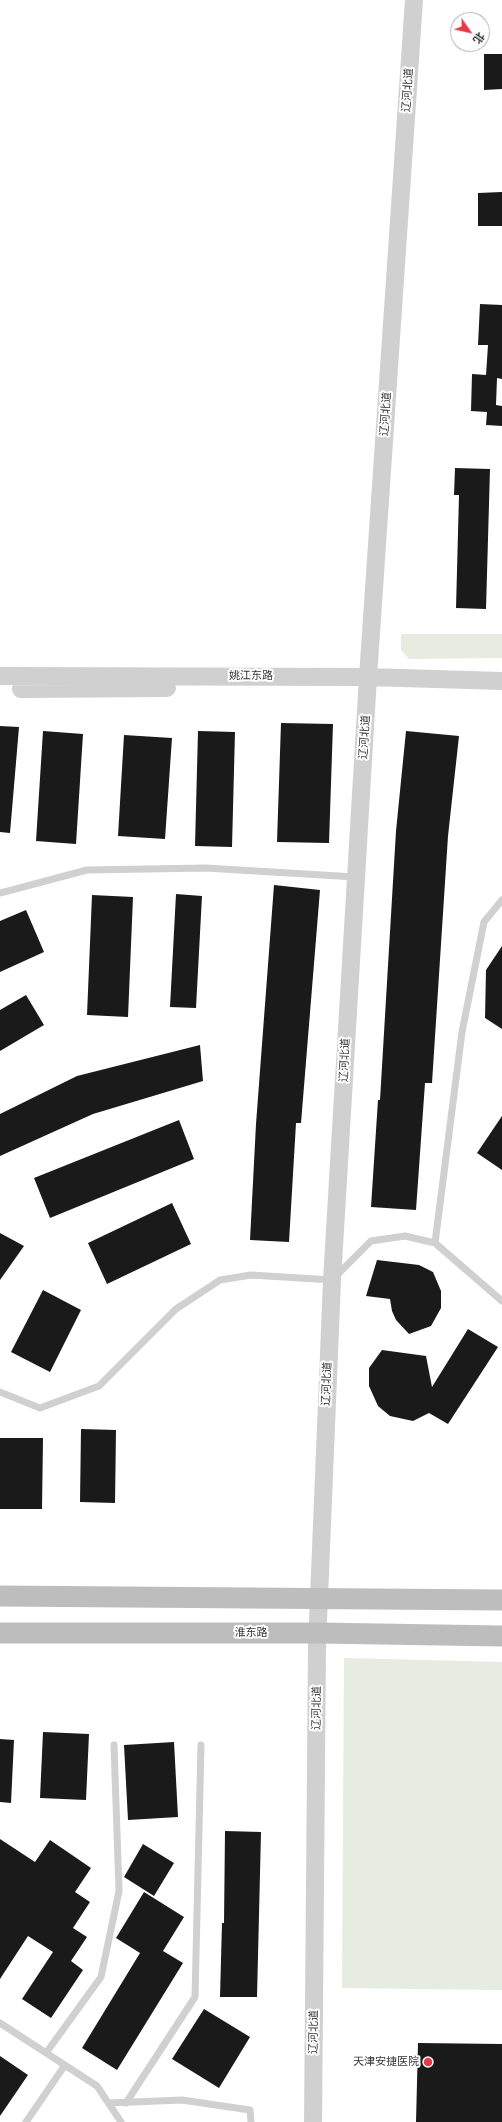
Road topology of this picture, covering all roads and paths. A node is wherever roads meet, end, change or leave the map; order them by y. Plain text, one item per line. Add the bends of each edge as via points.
1 (414, 0) edge
2 (0, 676) edge
3 (502, 681) edge
4 (368, 683) junction
5 (0, 689) edge
6 (502, 691) edge
7 (356, 877) junction
8 (0, 893) edge
9 (502, 900) edge
10 (435, 1242) junction
11 (332, 1280) junction
12 (502, 1302) edge
13 (0, 1392) edge
14 (0, 1596) edge
15 (319, 1598) junction
16 (502, 1600) edge
17 (0, 1633) edge
18 (318, 1633) junction
19 (502, 1636) edge
20 (114, 1745) dead end
21 (201, 1745) dead end
22 (0, 2023) edge
23 (46, 2052) junction
24 (65, 2065) junction
25 (126, 2103) junction
26 (109, 2104) junction
27 (26, 2122) edge
28 (121, 2122) edge
29 (251, 2122) edge
30 (313, 2122) edge

1 - 4 street, 辽河北道
2 - 4 street, 姚江东路
3 - 4 street, 姚江东路
4 - 5 street, 姚江东路
4 - 6 street, 姚江东路
4 - 7 street, 辽河北道
7 - 8 lane via 206,868 87,870
7 - 11 street, 辽河北道
9 - 10 lane via 484,922 466,1008
10 - 11 lane via 405,1236 371,1241
10 - 12 lane
11 - 13 lane via 251,1275 220,1280 176,1309 99,1386 40,1408
11 - 15 street, 辽河北道
14 - 15 main road
15 - 16 main road
15 - 18 street, 辽河北道
17 - 18 main road, 淮东路
18 - 19 main road, 淮东路
18 - 30 street, 辽河北道
20 - 23 lane via 119,1891 101,1977
21 - 25 lane via 195,1997
22 - 23 lane
23 - 24 lane
24 - 26 lane via 97,2086
24 - 27 lane
25 - 26 lane
25 - 29 lane via 182,2100 250,2110
26 - 28 lane

